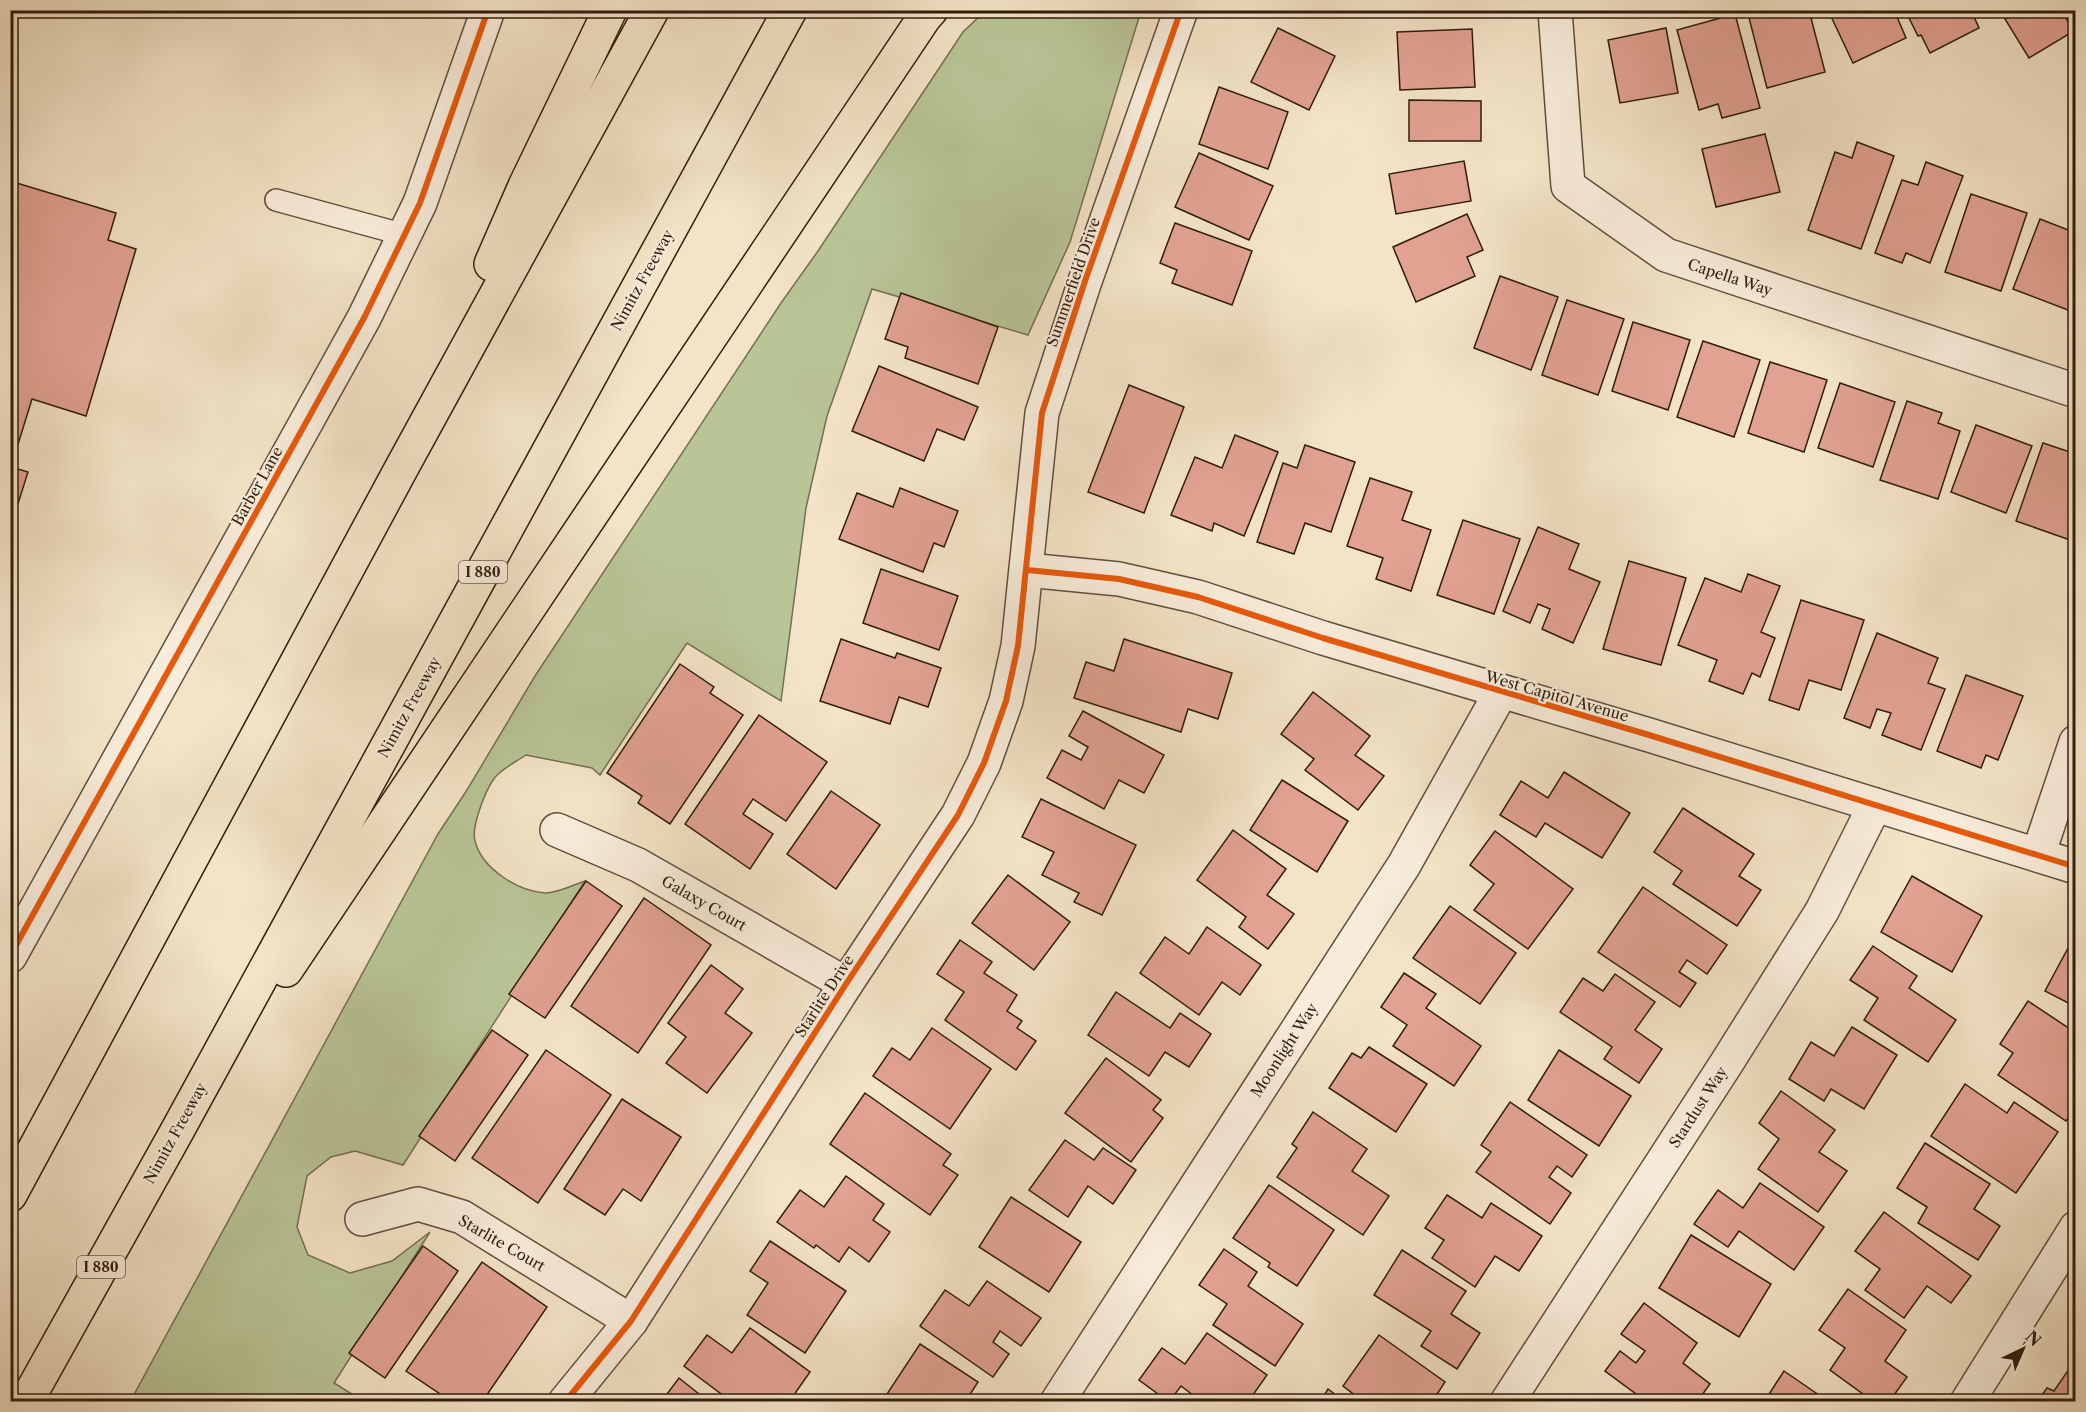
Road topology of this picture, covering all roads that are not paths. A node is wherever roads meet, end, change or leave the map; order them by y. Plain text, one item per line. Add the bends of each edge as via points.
1 (488, 10) edge
2 (610, 10) edge
3 (652, 10) edge
4 (790, 10) edge
5 (931, 10) edge
6 (1181, 10) edge
7 (1555, 10) edge
8 (276, 200) dead end
9 (405, 235) junction
10 (2076, 391) edge
11 (400, 469) junction
12 (1027, 570) junction
13 (1502, 692) junction
14 (2076, 742) edge
15 (1875, 805) junction
16 (557, 830) dead end
17 (2038, 855) junction
18 (2076, 867) edge
19 (10, 956) edge
20 (846, 984) junction
21 (176, 1133) junction
22 (10, 1195) edge
23 (362, 1219) dead end
24 (2076, 1228) edge
25 (631, 1320) junction
26 (26, 1401) edge
27 (565, 1401) edge
28 (1057, 1401) edge
29 (1507, 1401) edge
30 (1967, 1401) edge

1 - 9 street, Barber Lane
2 - 11 highway via 525,186
3 - 11 highway
4 - 21 highway, Nimitz Freeway / I 880
5 - 21 highway
6 - 12 street, Summerfield Drive via 1042,413
7 - 10 street, Capella Way via 1568,186 1666,255
8 - 9 lane
9 - 19 street, Barber Lane via 364,318
11 - 22 highway
12 - 13 street, West Capitol Avenue via 1119,579 1198,597
12 - 20 street, Starlite Drive via 1018,646 1006,701 984,763 958,814
13 - 15 street, West Capitol Avenue
13 - 28 street, Moonlight Way via 1404,865
14 - 17 street
15 - 17 street, West Capitol Avenue
15 - 29 street, Stardust Way via 1822,910
16 - 20 street, Galaxy Court via 638,865
17 - 18 street, West Capitol Avenue
20 - 25 street, Starlite Drive
21 - 26 highway, Nimitz Freeway / I 880
23 - 25 street, Starlite Court via 418,1204 462,1217
24 - 30 street
25 - 27 street, Starlite Drive

